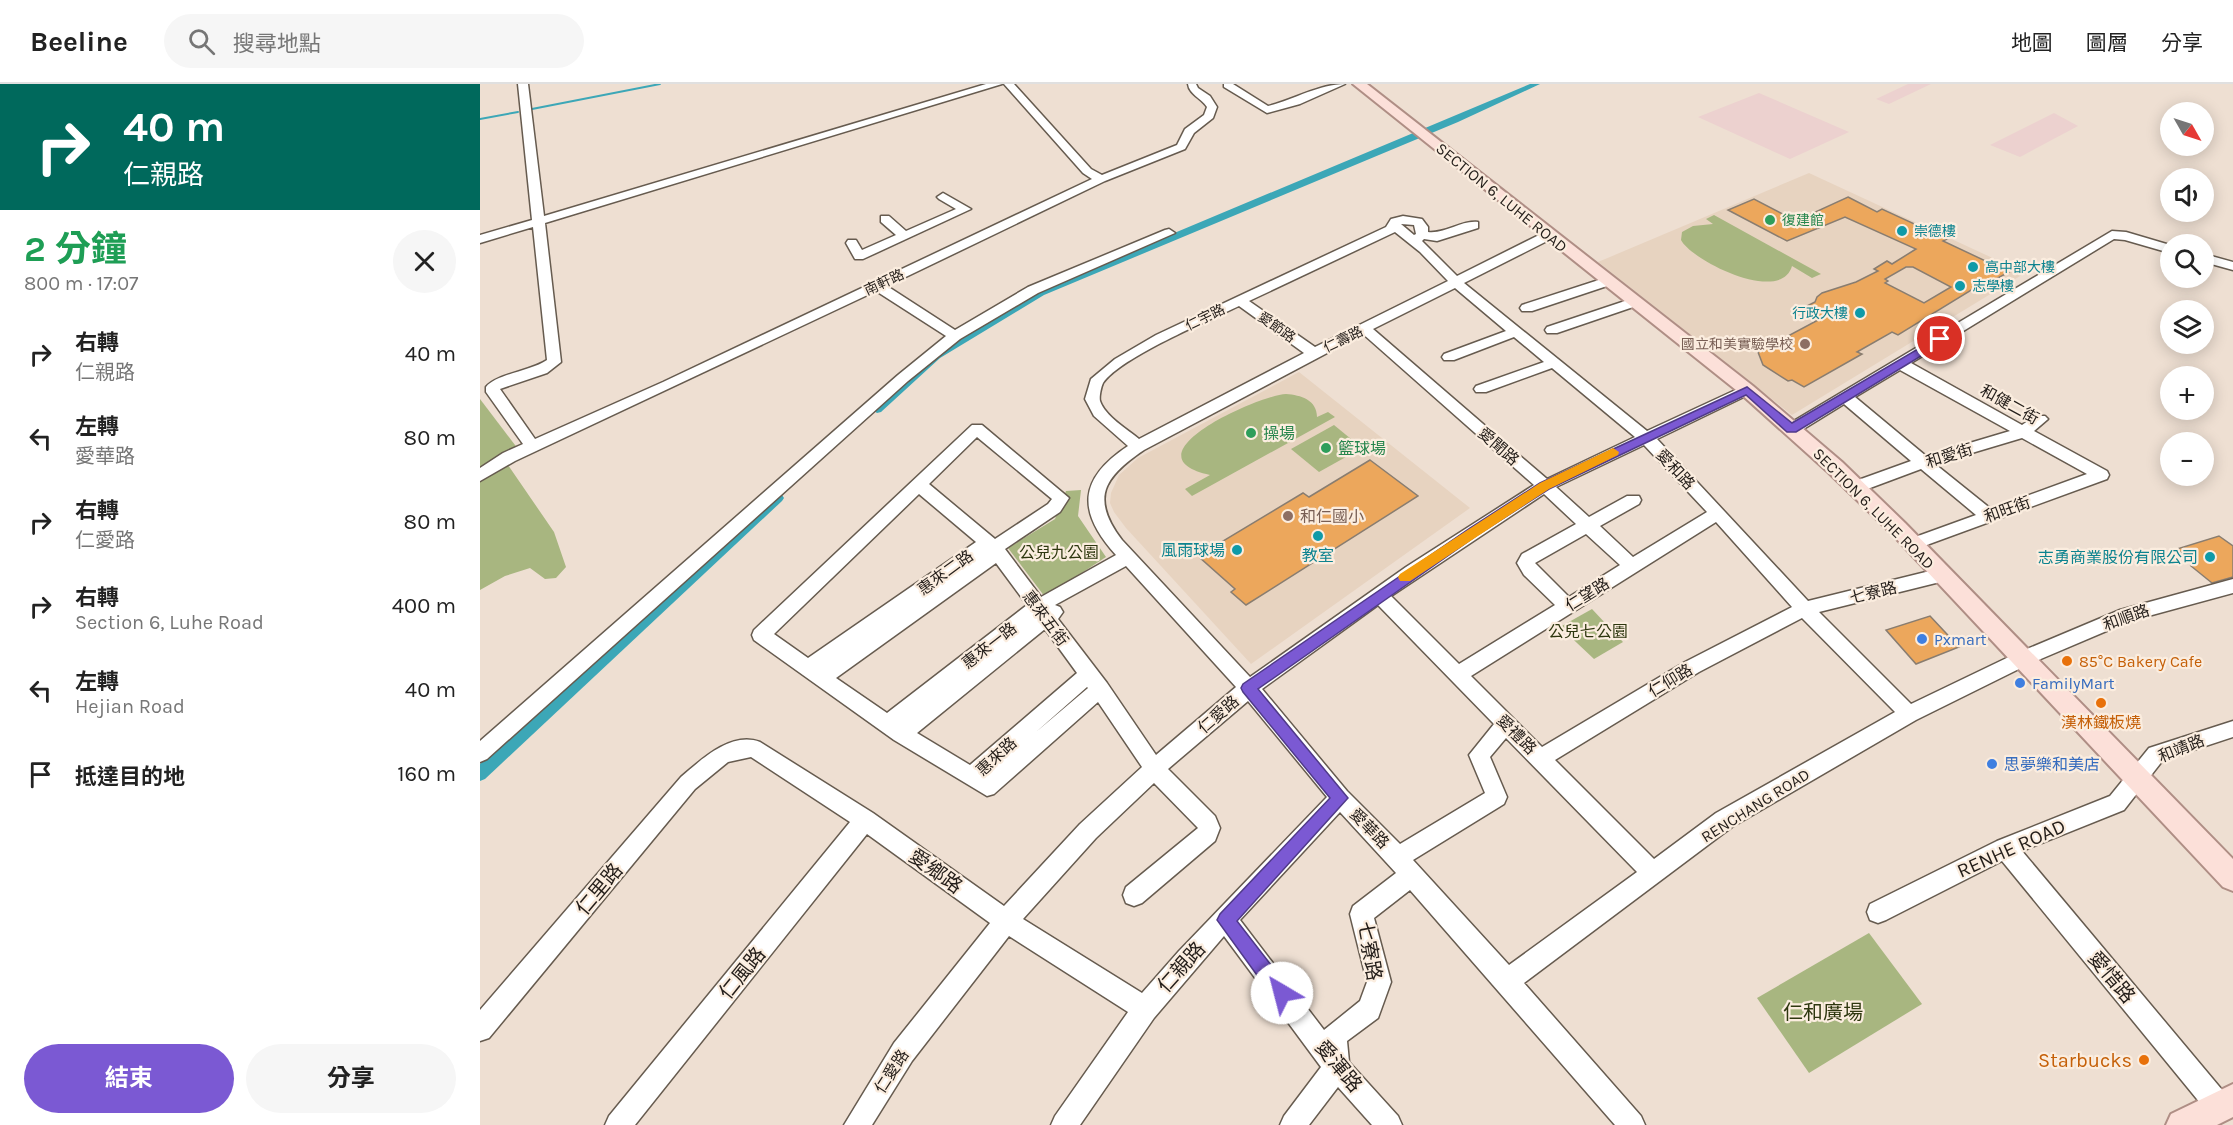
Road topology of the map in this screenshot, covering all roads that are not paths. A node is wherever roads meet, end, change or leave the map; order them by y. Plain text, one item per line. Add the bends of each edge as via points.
1 (523, 84) edge
2 (997, 84) edge
3 (1009, 84) edge
4 (1340, 84) edge
5 (1359, 84) edge
6 (1226, 85) edge
7 (1204, 86) dead end
8 (1101, 179) junction
9 (943, 197) dead end
10 (885, 219) dead end
11 (539, 221) junction
12 (1394, 225) joint
13 (1474, 225) dead end
14 (1169, 233) dead end
15 (909, 234) junction
16 (1549, 235) junction
17 (1418, 238) junction
18 (480, 239) edge
19 (852, 243) dead end
20 (2160, 246) edge
21 (946, 252) junction
22 (2214, 261) edge
23 (2233, 266) edge
24 (1608, 281) junction
25 (1456, 283) junction
26 (876, 285) junction
27 (1240, 301) junction
28 (1634, 302) junction
29 (1527, 308) dead end
30 (1365, 329) junction
31 (1552, 330) dead end
32 (1515, 332) junction
33 (955, 336) junction
34 (1314, 353) junction
35 (1449, 357) dead end
36 (1553, 363) junction
37 (1901, 364) junction
38 (1481, 389) dead end
39 (1747, 390) junction
40 (1845, 397) junction
41 (2040, 419) dead end
42 (1792, 429) junction
43 (2023, 432) junction
44 (1644, 438) junction
45 (1138, 446) junction
46 (533, 447) junction
47 (1923, 462) junction
48 (2101, 475) joint
49 (480, 476) edge
50 (919, 485) junction
51 (1545, 486) junction
52 (1856, 487) junction
53 (1633, 500) dead end
54 (1716, 514) junction
55 (1988, 516) junction
56 (1588, 525) junction
57 (1913, 544) junction
58 (994, 548) junction
59 (1132, 562) junction
60 (1632, 566) junction
61 (1942, 575) junction
62 (2233, 586) edge
63 (1380, 596) junction
64 (1567, 606) junction
65 (1804, 609) junction
66 (1041, 612) junction
67 (2022, 659) junction
68 (815, 673) junction
69 (1458, 674) junction
70 (1095, 682) junction
71 (1249, 688) junction
72 (1908, 714) junction
73 (1506, 724) junction
74 (894, 729) junction
75 (2233, 729) edge
76 (480, 753) edge
77 (723, 754) joint
78 (1540, 758) junction
79 (1154, 769) junction
80 (2138, 779) junction
81 (1340, 798) junction
82 (865, 820) junction
83 (2005, 848) junction
84 (1404, 866) junction
85 (1653, 873) junction
86 (2233, 878) edge
87 (1134, 895) dead end
88 (1878, 912) dead end
89 (1226, 920) junction
90 (1006, 921) junction
91 (1507, 981) junction
92 (1145, 1009) junction
93 (480, 1029) edge
94 (1337, 1067) junction
95 (2226, 1103) edge
96 (618, 1125) edge
97 (857, 1125) edge
98 (1064, 1125) edge
99 (1293, 1125) edge
100 (1389, 1125) edge
101 (1632, 1125) edge
102 (2182, 1125) edge

1 - 11 street
2 - 11 street
3 - 8 street via 1087,171
4 - 6 street via 1267,110
5 - 16 main road, SECTION 6, LUHE ROAD
7 - 8 street, 南軒路 via 1192,85 1212,107 1209,116 1190,131 1182,147
8 - 21 street, 南軒路
9 - 15 street via 965,209
10 - 15 street
11 - 18 street
11 - 46 street via 554,362 543,370 493,387
12 - 17 street, 愛和路
12 - 27 street, 仁宇路
13 - 17 street via 1437,237
14 - 33 street via 1033,290
15 - 19 street via 859,256
15 - 21 street
16 - 24 main road, SECTION 6, LUHE ROAD
16 - 25 street, 仁壽路
17 - 25 street, 愛和路
20 - 37 street via 2112,235
21 - 26 street, 南軒路
22 - 23 street
24 - 28 main road, SECTION 6, LUHE ROAD
24 - 29 street
25 - 30 street, 仁壽路
25 - 32 street, 愛和路
26 - 33 street
26 - 46 street, 南軒路
27 - 34 street, 愛節路
27 - 45 street, 仁宇路 via 1130,356 1096,382 1092,399 1099,413
28 - 31 street
28 - 39 main road, SECTION 6, LUHE ROAD
30 - 34 street, 仁壽路
30 - 51 street, 愛聞路
32 - 35 street
32 - 36 street, 愛和路
33 - 76 street
34 - 45 street, 仁壽路
36 - 38 street
36 - 44 street, 愛和路
37 - 40 street
37 - 43 street, 和健二街
39 - 42 main road, SECTION 6, LUHE ROAD
39 - 44 street, 仁愛路
40 - 42 street
40 - 47 street
41 - 43 street, 和愛街
42 - 52 main road, SECTION 6, LUHE ROAD
43 - 47 street, 和愛街
43 - 48 street, 和健二街
44 - 51 street, 仁愛路
44 - 54 street, 愛和路 via 1672,462
45 - 59 street, 愛華路 via 1105,473 1094,499 1101,527
46 - 49 street, 南軒路
47 - 52 street, 和愛街
47 - 55 street
48 - 55 street, 和旺街
50 - 58 street, 惠來五街
50 - 58 street, 惠來二路 via 977,429 1061,498 1054,508
50 - 68 street via 761,635
51 - 56 street, 愛聞路
51 - 63 street, 仁愛路
52 - 57 main road, SECTION 6, LUHE ROAD
53 - 56 street
54 - 60 street, 仁望路
54 - 65 street, 愛和路
55 - 57 street, 和旺街
56 - 60 street, 愛聞路
56 - 64 street via 1526,563
57 - 61 main road, SECTION 6, LUHE ROAD
58 - 66 street, 惠來五街
58 - 68 street, 惠來二路 via 991,557
59 - 66 street, 惠來一路
59 - 71 street, 愛華路
60 - 64 street, 仁望路
61 - 65 street, 七寮路
61 - 67 main road, SECTION 6, LUHE ROAD
62 - 67 street, 和順路 via 2126,615
63 - 69 street, 愛禮路
63 - 71 street, 仁愛路
64 - 69 street, 仁望路
65 - 72 street, 愛和路
65 - 78 street, 仁仰路 via 1692,667
66 - 70 street, 惠來五街
66 - 74 street, 惠來一路
67 - 72 street, RENCHANG ROAD
67 - 80 main road, SECTION 6, LUHE ROAD
68 - 74 street
69 - 73 street, 愛禮路
70 - 74 street, 惠來路 via 987,786
70 - 79 street, 惠來五街
71 - 79 street, 仁愛路
71 - 81 street, 愛華路
72 - 85 street, RENCHANG ROAD via 1724,820
73 - 78 street, 愛禮路
73 - 84 street, 七寮路 via 1479,755 1497,797
75 - 80 street, 和靖路 via 2156,754
77 - 82 street, 愛鄉路 via 753,748
77 - 93 street, 仁里路 via 688,783
78 - 85 street, 愛禮路
79 - 87 street, 惠來五街 via 1209,828 1199,842
79 - 90 street, 仁愛路 via 1088,831
80 - 83 street, RENHE ROAD via 2117,803
80 - 86 main road, SECTION 6, LUHE ROAD
81 - 84 street, 愛華路
81 - 89 street, 仁親路
82 - 90 street, 愛鄉路
82 - 96 street, 仁風路
83 - 88 street, RENHE ROAD
83 - 95 street, 愛惜路
84 - 91 street, 愛華路
84 - 94 street, 七寮路 via 1361,914 1378,982 1369,1009 1334,1036
85 - 91 street, RENCHANG ROAD
89 - 92 street, 仁親路
89 - 94 street, 愛渾路
90 - 92 street, 愛鄉路
90 - 97 street, 仁愛路 via 903,1052
91 - 101 street, 愛華路
92 - 98 street, 仁親路
94 - 99 street
94 - 100 street, 愛渾路
95 - 102 main road

